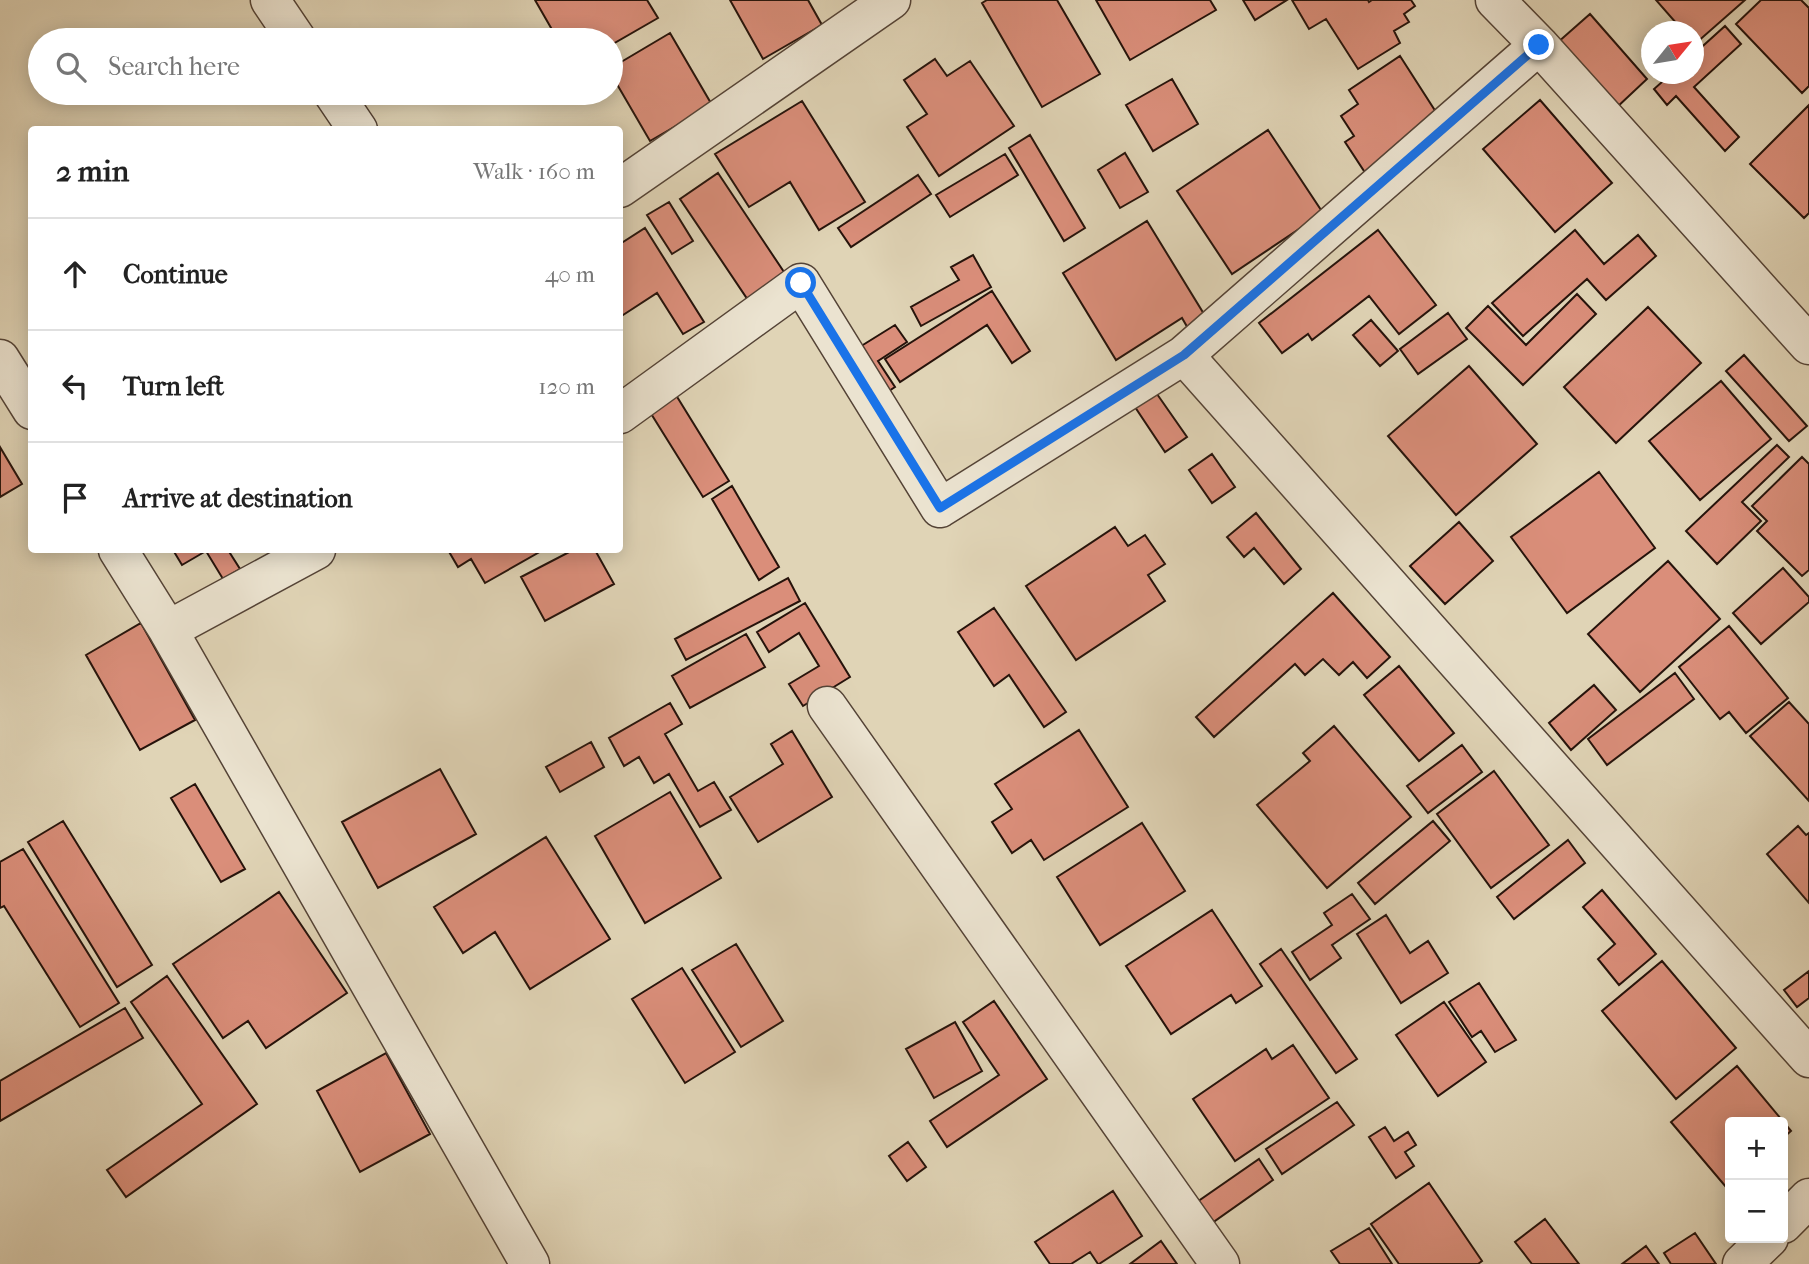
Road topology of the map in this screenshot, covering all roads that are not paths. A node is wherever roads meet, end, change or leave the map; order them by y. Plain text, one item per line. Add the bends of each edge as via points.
1 (270, 0) edge
2 (891, 0) edge
3 (1495, 0) edge
4 (289, 28) edge
5 (1539, 45) junction
6 (341, 105) edge
7 (355, 126) edge
8 (623, 186) edge
9 (1809, 345) edge
10 (1184, 355) junction
11 (0, 359) edge
12 (28, 404) edge
13 (623, 412) edge
14 (120, 553) edge
15 (310, 553) edge
16 (168, 629) junction
17 (827, 706) dead end
18 (1809, 1058) edge
19 (1809, 1198) edge
20 (1788, 1219) edge
21 (1764, 1243) edge
22 (530, 1264) edge
23 (1220, 1264) edge
24 (1742, 1264) edge

1 - 4 street
2 - 8 street
3 - 5 street
5 - 9 street
5 - 10 street
6 - 7 street
10 - 13 street via 940,508 801,283
10 - 18 street
11 - 12 street
14 - 16 street
15 - 16 street
16 - 22 street
17 - 23 street
19 - 20 street
21 - 24 street

